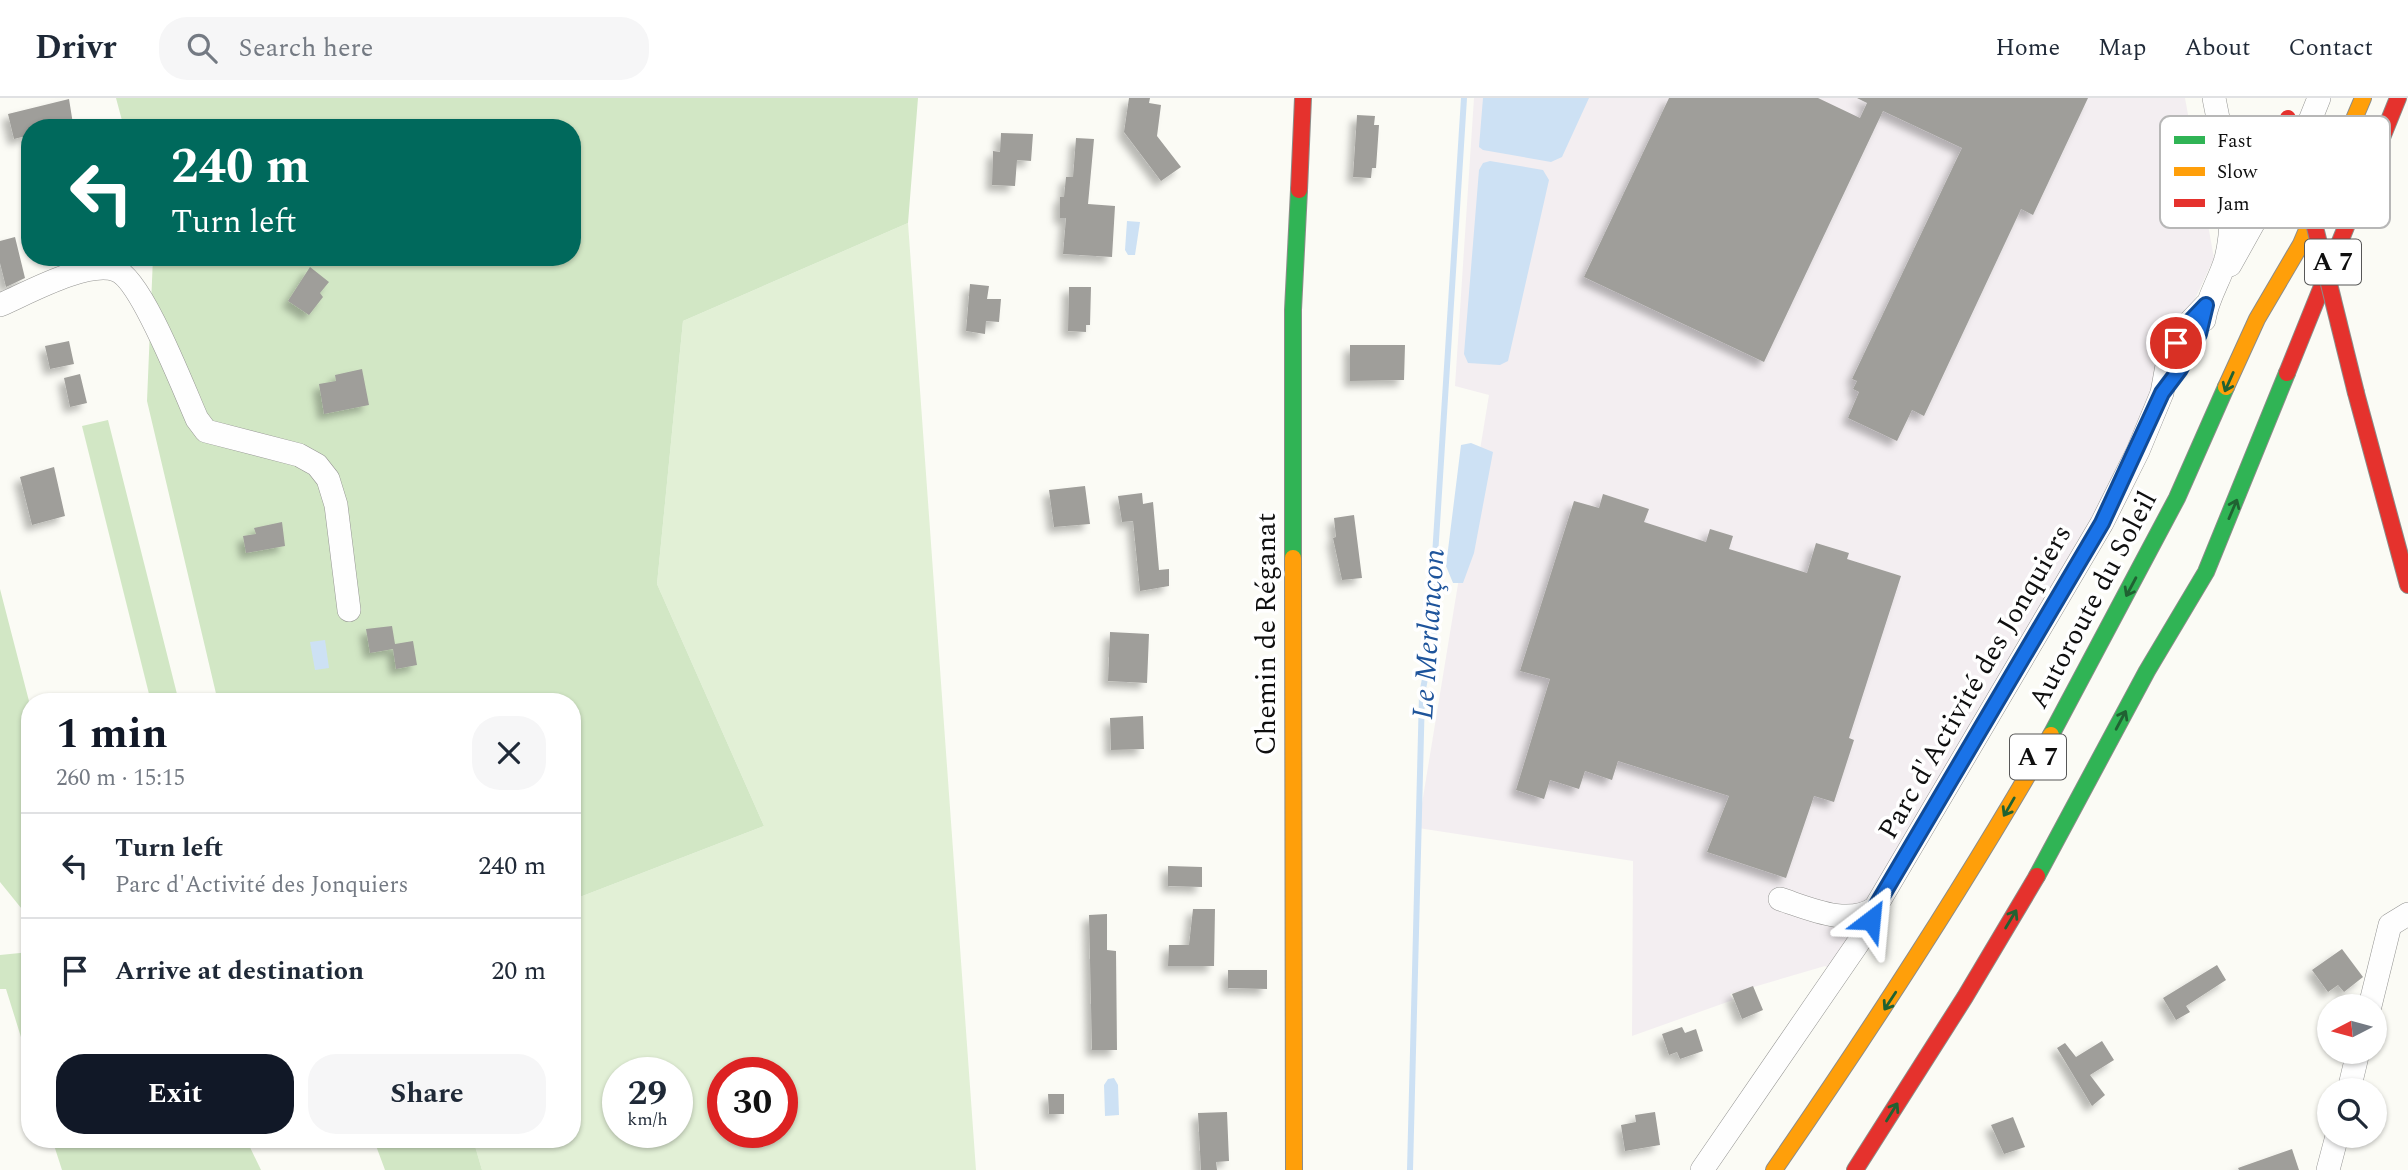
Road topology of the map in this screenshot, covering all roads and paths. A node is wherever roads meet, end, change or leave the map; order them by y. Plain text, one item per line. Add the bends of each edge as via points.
1 (1303, 98) edge
2 (2214, 98) edge
3 (2283, 98) edge
4 (2319, 98) edge
5 (2363, 98) edge
6 (2398, 98) edge
7 (2217, 116) edge
8 (2288, 116) edge
9 (2310, 116) edge
10 (2355, 116) edge
11 (2390, 118) edge
12 (2230, 228) edge
13 (2251, 228) edge
14 (2308, 228) edge
15 (2315, 228) edge
16 (2346, 228) edge
17 (2359, 239) dead end
18 (2283, 242) dead end
19 (2210, 297) junction
20 (0, 305) edge
21 (2257, 319) junction
22 (2268, 425) junction
23 (2408, 585) edge
24 (349, 610) dead end
25 (1780, 899) dead end
26 (1875, 908) junction
27 (2408, 914) edge
28 (2373, 994) edge
29 (2334, 1148) edge
30 (1294, 1170) edge
31 (1702, 1170) edge
32 (1774, 1170) edge
33 (1855, 1170) edge
34 (2329, 1170) edge

1 - 30 main road, Chemin de Réganat via 1293,310
2 - 7 street, Parc d'Activité des Jonquiers
3 - 8 main road, bridge
4 - 9 street
5 - 10 main road, Autoroute du Soleil / A 7
6 - 11 main road, A 7
12 - 19 street, Parc d'Activité des Jonquiers
13 - 19 street
14 - 21 main road, Autoroute du Soleil / A 7
15 - 23 main road, bridge
16 - 22 main road, A 7
17 - 22 main road
18 - 21 main road
19 - 26 street, Parc d'Activité des Jonquiers via 2185,327 2168,359 2162,393 2102,523
20 - 24 street via 74,274 107,269 126,276 157,327 206,430 299,455 328,478 336,505
21 -> 32 main road, Autoroute du Soleil / A 7 via 2178,498 2081,682 1909,971
33 -> 22 main road, A 7 via 2056,843 2147,671 2206,572
25 - 26 street via 1846,916 1861,916
26 - 31 street, Parc d'Activité des Jonquiers via 1867,930
27 - 28 street via 2390,925
29 - 34 street

